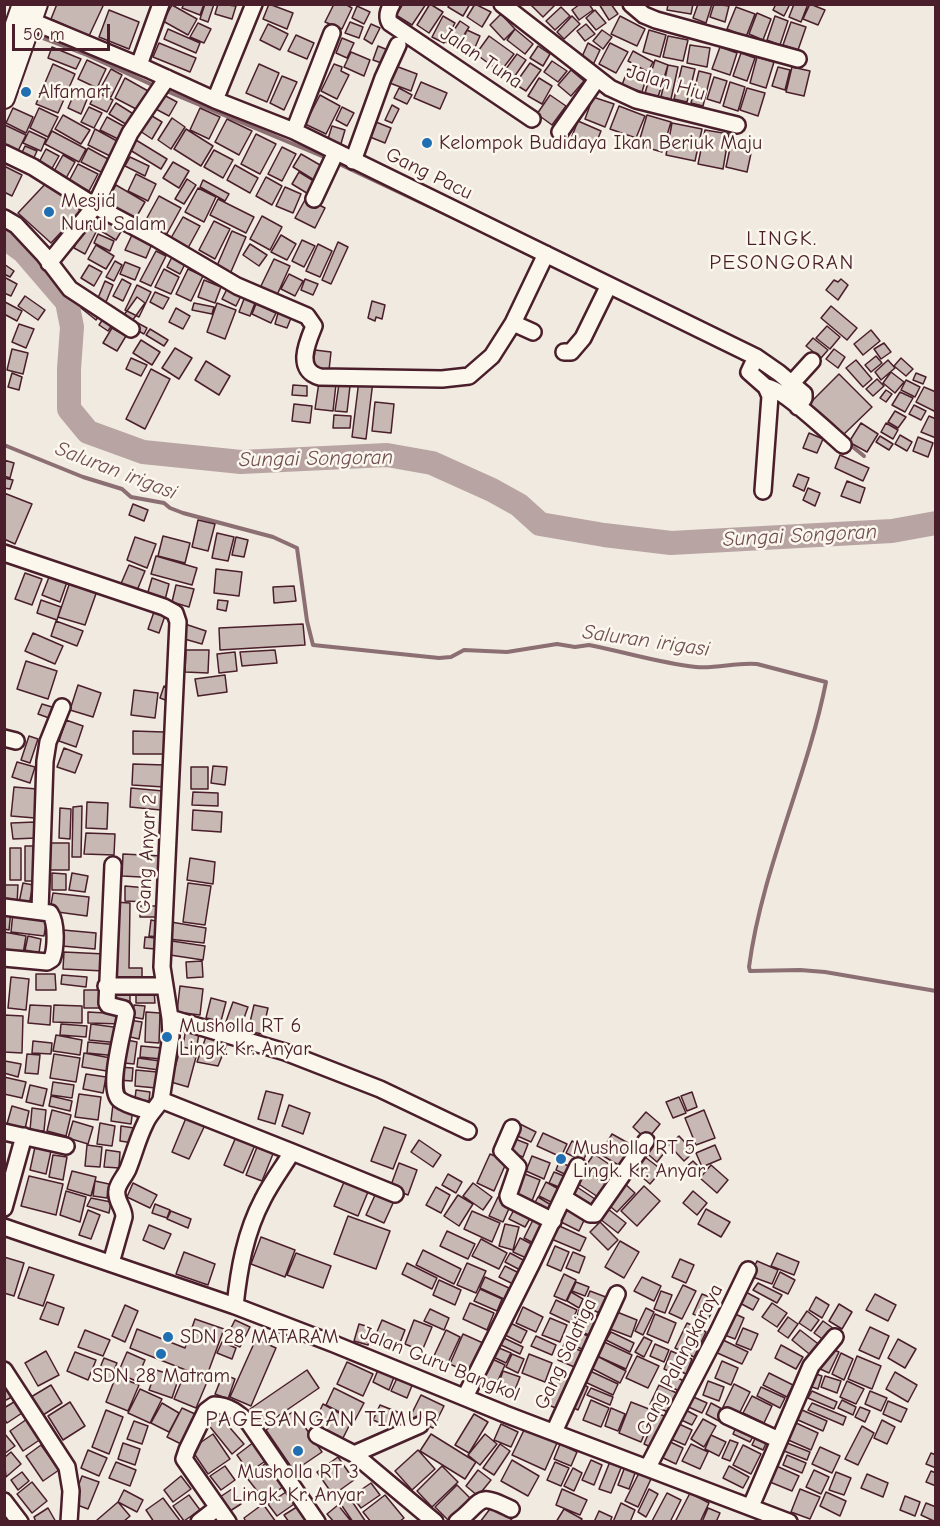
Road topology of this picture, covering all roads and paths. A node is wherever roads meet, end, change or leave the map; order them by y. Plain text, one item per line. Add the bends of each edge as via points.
1 (160, 4) edge
2 (254, 4) edge
3 (502, 4) edge
4 (631, 4) edge
5 (386, 7) edge
6 (22, 23) edge
7 (332, 33) dead end
8 (398, 45) dead end
9 (4, 58) edge
10 (798, 58) dead end
11 (139, 65) junction
12 (597, 78) junction
13 (161, 86) junction
14 (4, 98) edge
15 (215, 100) junction
16 (532, 119) dead end
17 (737, 125) dead end
18 (294, 131) junction
19 (560, 132) dead end
20 (4, 153) edge
21 (333, 158) junction
22 (353, 161) junction
23 (314, 199) dead end
24 (95, 206) junction
25 (4, 218) edge
26 (543, 260) junction
27 (50, 263) junction
28 (606, 290) junction
29 (513, 323) junction
30 (131, 329) dead end
31 (533, 332) dead end
32 (564, 352) dead end
33 (812, 361) dead end
34 (753, 362) junction
35 (792, 383) junction
36 (766, 387) junction
37 (800, 403) junction
38 (843, 445) dead end
39 (763, 491) dead end
40 (4, 553) edge
41 (62, 707) dead end
42 (113, 865) dead end
43 (4, 907) edge
44 (43, 911) junction
45 (4, 958) edge
46 (106, 986) junction
47 (165, 986) junction
48 (170, 1018) junction
49 (156, 1106) junction
50 (512, 1128) dead end
51 (468, 1131) dead end
52 (4, 1132) edge
53 (24, 1136) junction
54 (646, 1141) dead end
55 (66, 1146) dead end
56 (292, 1152) junction
57 (578, 1166) dead end
58 (395, 1194) dead end
59 (564, 1197) junction
60 (4, 1208) edge
61 (553, 1221) junction
62 (4, 1227) edge
63 (111, 1263) junction
64 (748, 1270) dead end
65 (617, 1294) dead end
66 (235, 1306) junction
67 (836, 1337) dead end
68 (4, 1370) edge
69 (465, 1396) junction
70 (727, 1416) dead end
71 (420, 1425) dead end
72 (554, 1432) junction
73 (317, 1435) dead end
74 (779, 1440) junction
75 (354, 1454) junction
76 (648, 1467) junction
77 (4, 1501) edge
78 (751, 1506) junction
79 (217, 1508) junction
80 (511, 1509) dead end
81 (20, 1521) edge
82 (69, 1521) edge
83 (199, 1521) edge
84 (228, 1521) edge
85 (317, 1521) edge
86 (435, 1521) edge
87 (458, 1521) edge
88 (789, 1521) edge

1 - 11 street
2 - 15 street
3 - 12 street, Jalan Hiu
4 - 10 street via 656,20
5 - 16 street, Jalan Tuna via 390,23
6 - 9 main road
6 - 11 street, Gang Pacu
6 - 14 main road
7 - 18 street
8 - 22 street
11 - 13 street, Gang Pacu
12 - 17 street, Jalan Hiu via 636,100
12 - 19 street
13 - 15 street, Gang Pacu
13 - 24 street via 130,133
15 - 18 street, Gang Pacu
18 - 21 street, Gang Pacu
20 - 24 street
21 - 22 street, Gang Pacu
21 - 23 street
22 - 26 street, Gang Pacu
24 - 27 street
24 - 29 street via 237,286 307,316 314,326 308,340 306,367 321,377 469,376 492,356
25 - 27 street via 16,225
26 - 28 street, Gang Pacu
26 - 29 street
27 - 30 street via 78,296
28 - 32 street via 584,338 571,352
28 - 34 street, Gang Pacu
29 - 31 street
33 - 35 street
34 - 35 street, Gang Pacu
34 - 36 street via 750,375
35 - 37 street, Gang Pacu via 804,394
36 - 37 street
36 - 39 street via 770,404
37 - 38 street
40 - 47 street, Gang Anyar 2 via 175,613 178,622 162,967
41 - 44 street via 45,761
42 - 46 street
43 - 44 street
44 - 45 street via 53,919 52,959 44,962
46 - 47 street
46 - 49 street via 107,1003 126,1012 115,1093 119,1100
47 - 48 street, Gang Anyar 2
48 - 49 street, Gang Anyar 2 via 171,1036
48 - 51 street via 285,1052 381,1089
49 - 56 street
49 - 63 street, Gang Anyar 2 via 118,1187 123,1218
50 - 61 street via 502,1151 518,1167 509,1199
52 - 53 street
53 - 55 street
53 - 60 street
54 - 59 street via 595,1214
56 - 58 street
56 - 66 street via 249,1230
57 - 59 street
59 - 61 street
61 - 69 street
62 - 63 street, Jalan Guru Bangkol
63 - 66 street, Jalan Guru Bangkol
64 - 76 street, Gang Palangkaraya
65 - 72 street, Gang Salatiga
66 - 69 street, Jalan Guru Bangkol
67 - 74 street via 811,1365
68 - 82 street via 67,1467 71,1491
69 - 72 street, Jalan Guru Bangkol
70 - 74 street
71 - 75 street
72 - 76 street, Jalan Guru Bangkol
73 - 75 street
74 - 78 street
75 - 86 street
76 - 78 street, Jalan Guru Bangkol
77 - 81 street
78 - 88 street, Jalan Guru Bangkol
79 - 83 street
79 - 84 street
79 - 85 street via 184,1456 210,1408 219,1405 249,1423
80 - 87 street via 485,1498

